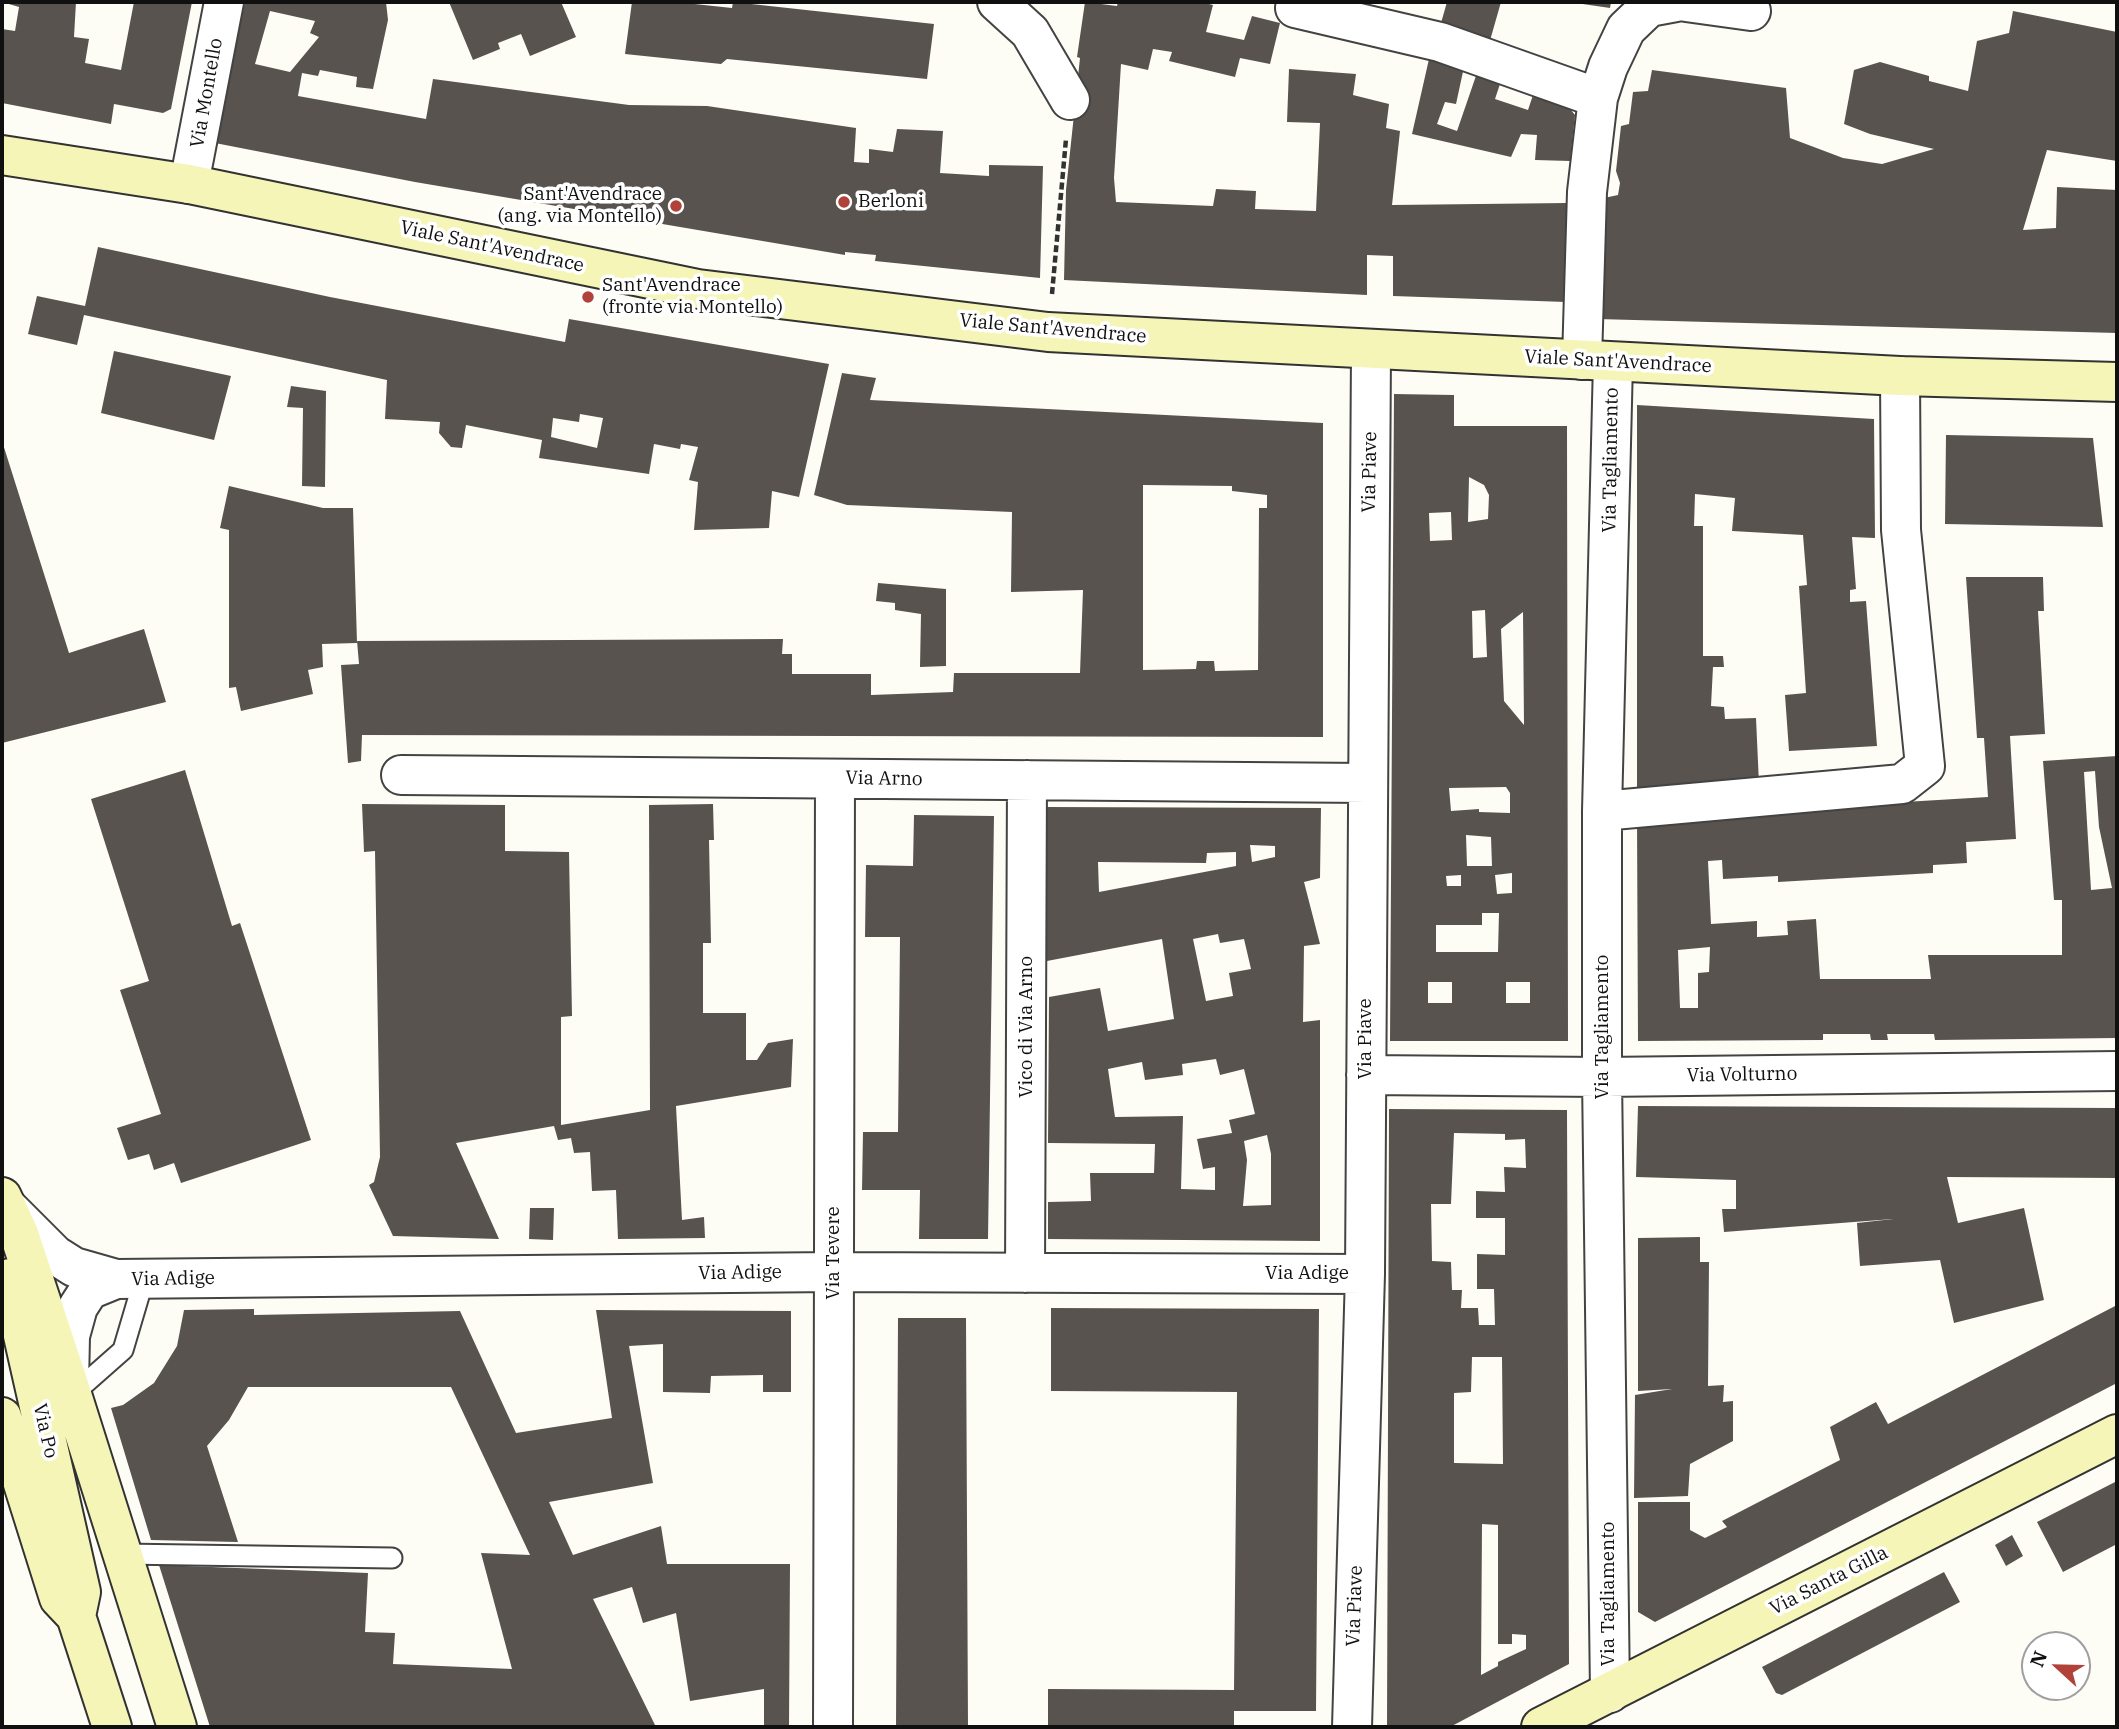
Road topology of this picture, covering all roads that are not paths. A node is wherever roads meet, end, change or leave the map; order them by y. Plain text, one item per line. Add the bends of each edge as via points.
1 (223, 2) edge
2 (997, 2) edge
3 (1676, 2) edge
4 (1686, 2) edge
5 (1295, 8) dead end
6 (1751, 11) dead end
7 (1598, 98) junction
8 (1070, 100) road end
9 (2, 155) edge
10 (189, 184) junction
11 (1371, 351) junction
12 (1597, 361) junction
13 (1899, 376) junction
14 (2117, 382) edge
15 (401, 775) dead end
16 (835, 779) junction
17 (1027, 780) junction
18 (1367, 783) junction
19 (1602, 811) junction
20 (2117, 1071) edge
21 (1366, 1075) junction
22 (1602, 1077) junction
23 (4, 1201) edge
24 (2, 1245) edge
25 (833, 1272) junction
26 (1025, 1273) junction
27 (1365, 1274) junction
28 (130, 1279) junction
29 (71, 1390) junction
30 (2, 1417) edge
31 (2117, 1434) edge
32 (122, 1554) junction
33 (392, 1558) dead end
34 (76, 1616) junction
35 (1610, 1693) junction
36 (112, 1727) edge
37 (177, 1727) edge
38 (833, 1727) edge
39 (1352, 1727) edge
40 (1541, 1727) edge

1 - 10 street, Via Montello
2 - 8 street via 1030,32
3 - 7 street, Via Tagliamento via 1649,7 1626,29
4 - 6 street
5 - 7 street via 1440,42
7 - 12 street, Via Tagliamento via 1587,192
9 - 10 main road, Viale Sant'Avendrace
10 - 11 main road, Viale Sant'Avendrace via 698,289 1048,332
11 - 12 main road, Viale Sant'Avendrace
11 - 18 street, Via Piave
12 - 13 main road, Viale Sant'Avendrace
12 - 19 street, Via Tagliamento
13 - 14 main road, Viale Sant'Avendrace
13 - 19 street via 1901,530 1925,766 1902,784
15 - 16 street, Via Arno
16 - 17 street, Via Arno
16 - 25 street, Via Tevere
17 - 18 street, Via Arno
17 - 26 street, Vico di Via Arno
18 - 21 street, Via Piave
19 - 22 street, Via Tagliamento
20 - 22 street, Via Volturno
21 - 22 street, Via Volturno
21 - 27 street, Via Piave
22 - 35 street, Via Tagliamento
23 - 28 street, Via Adige via 55,1255 74,1268
23 - 29 main road
24 - 34 main road, Via Po via 81,1591
25 - 26 street, Via Adige
25 - 28 street, Via Adige
25 - 38 street, Via Tevere
26 - 27 street, Via Adige
27 - 39 street, Via Piave
28 - 29 lane via 123,1350
28 - 29 street, Via Adige via 89,1290 78,1307 70,1336
29 - 32 main road
30 - 34 main road, Via Po via 59,1598
31 - 35 main road, Via Santa Gilla
32 - 33 lane
32 - 37 main road
34 - 36 main road, Via Po
35 - 40 main road, Via Santa Gilla

